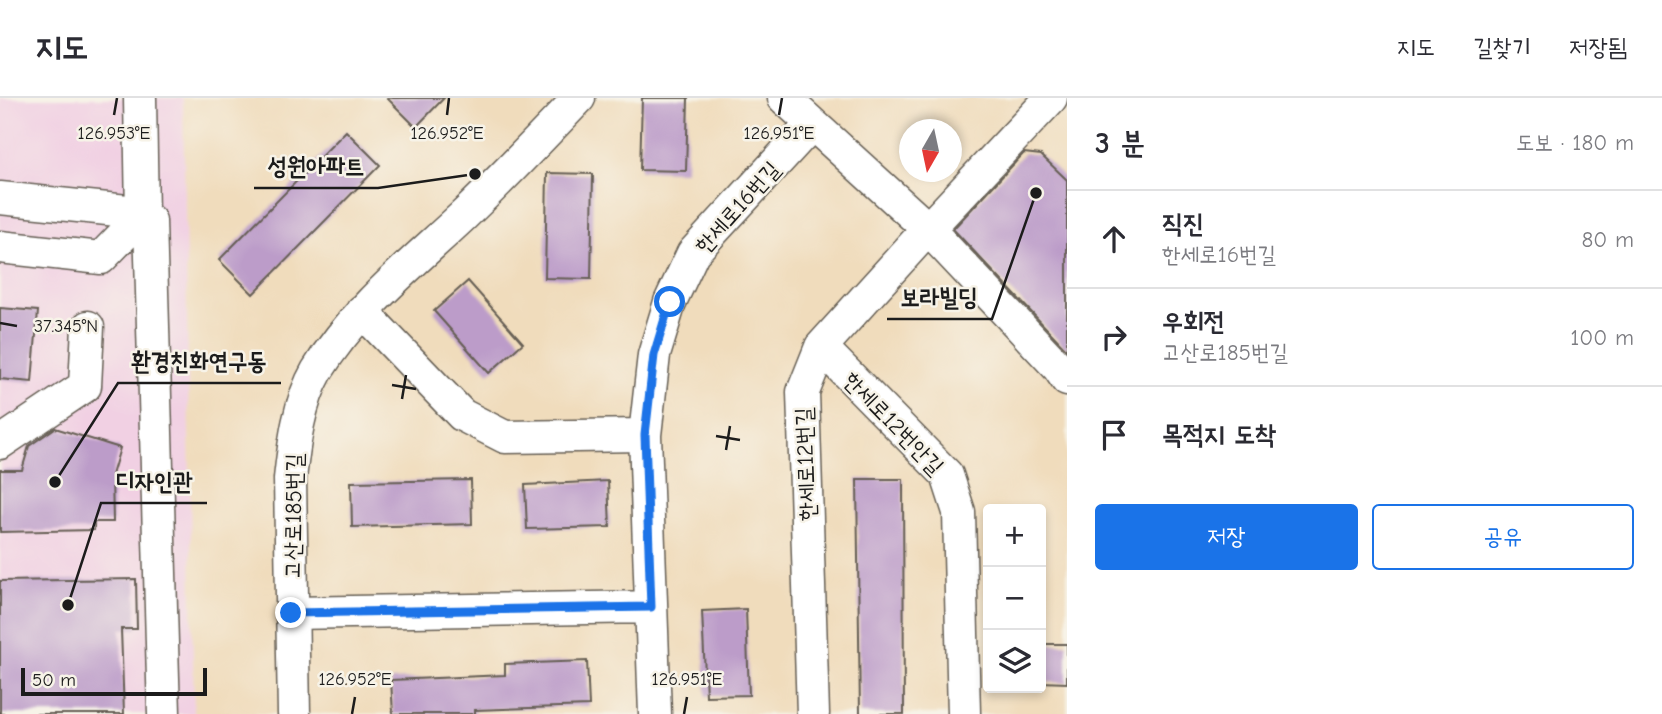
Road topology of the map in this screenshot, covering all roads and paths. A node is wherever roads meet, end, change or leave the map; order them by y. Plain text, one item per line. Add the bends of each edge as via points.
1 (141, 98) edge
2 (579, 98) edge
3 (784, 98) edge
4 (1054, 98) edge
5 (1067, 108) edge
6 (812, 124) junction
7 (0, 198) edge
8 (142, 216) junction
9 (928, 229) junction
10 (0, 247) edge
11 (362, 311) junction
12 (88, 327) dead end
13 (821, 347) junction
14 (1067, 380) edge
15 (645, 435) junction
16 (0, 443) edge
17 (651, 607) junction
18 (291, 613) junction
19 (164, 714) edge
20 (294, 714) edge
21 (655, 714) edge
22 (813, 714) edge
23 (964, 714) edge

1 - 8 street
2 - 11 street, 고산로185번길
3 - 6 street
4 - 5 street
4 - 9 street, 한세로12번길
6 - 9 street
6 - 15 street, 한세로16번길 via 693,253 670,302 654,355
7 - 8 street
8 - 10 street via 101,258
8 - 19 street via 150,221
9 - 13 street, 한세로12번길
9 - 14 street
11 - 15 street via 462,415 505,437
11 - 18 street, 고산로185번길 via 317,372 293,448
12 - 16 street via 85,386
13 - 22 street, 한세로12번길 via 803,392
13 - 23 street, 한세로12번안길 via 947,475 959,512
15 - 17 street, 한세로16번길
17 - 18 street, 고산로185번길
17 - 21 street, 한세로16번길
18 - 20 street, 고산로185번길

